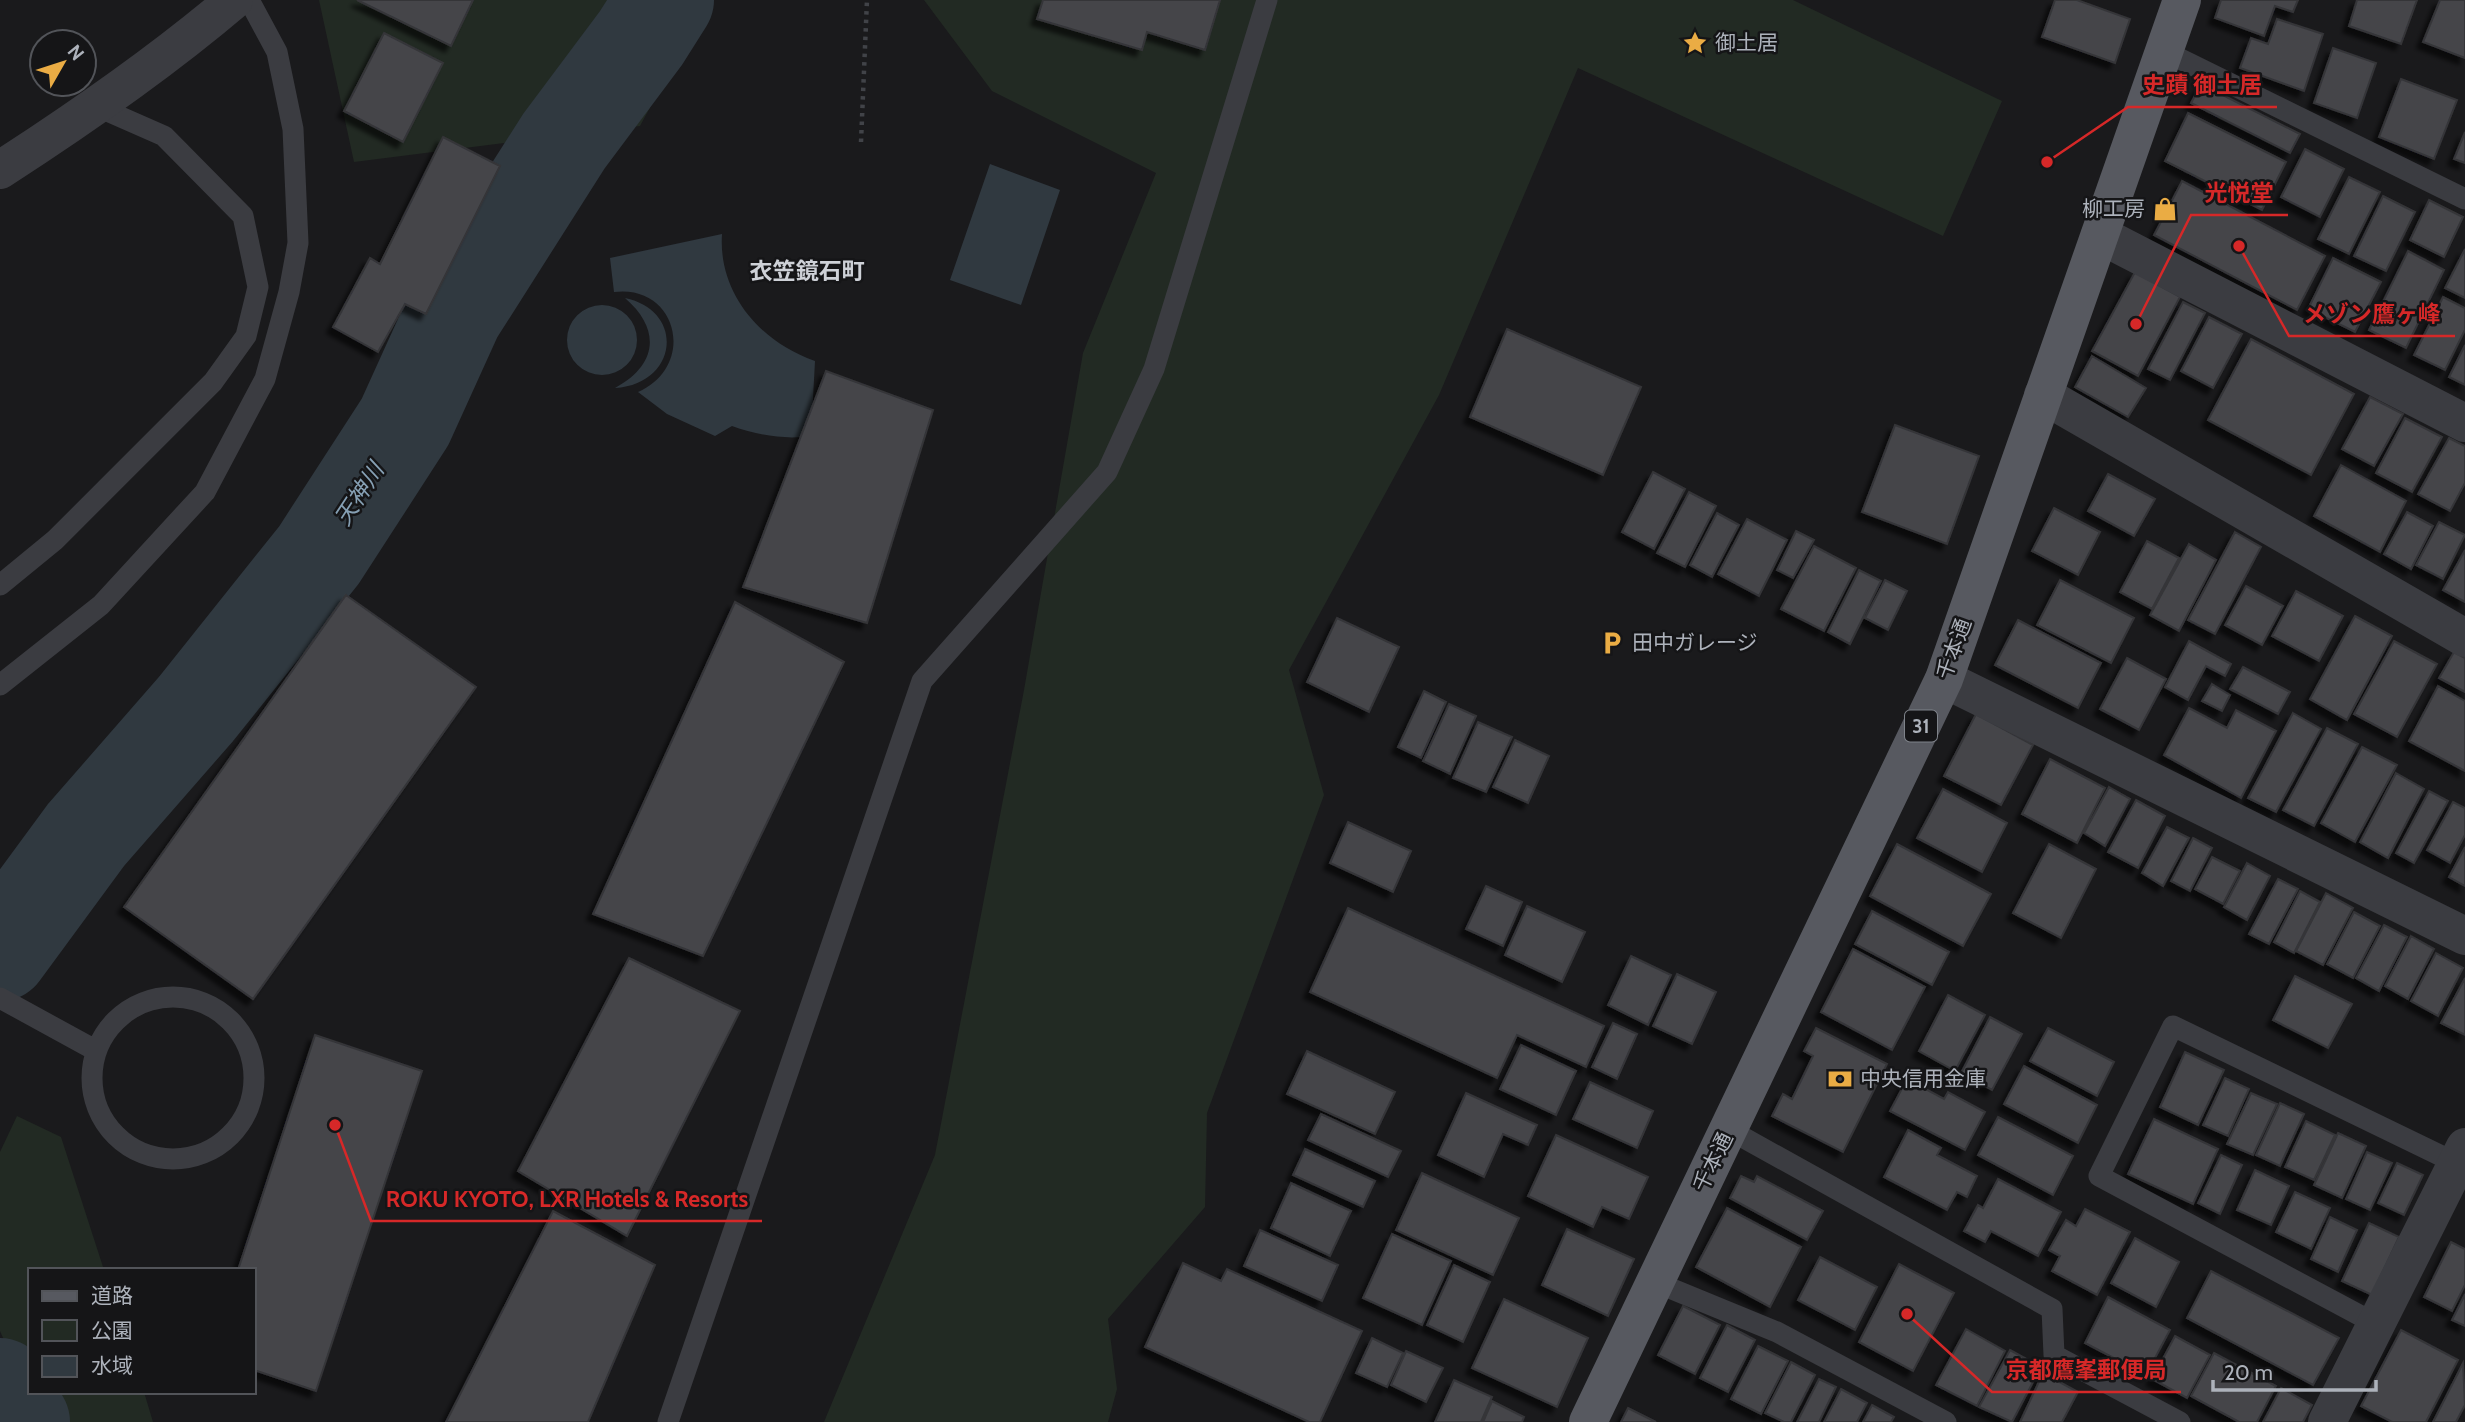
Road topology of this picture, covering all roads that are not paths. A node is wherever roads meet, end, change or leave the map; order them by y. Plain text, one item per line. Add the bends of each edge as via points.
1 (234, 0) edge
2 (249, 0) edge
3 (1267, 0) edge
4 (2182, 0) edge
5 (2164, 51) junction
6 (98, 107) junction
7 (0, 170) edge
8 (2465, 199) edge
9 (2100, 235) junction
10 (2043, 396) junction
11 (2465, 423) edge
12 (0, 585) edge
13 (2465, 638) edge
14 (1944, 679) junction
15 (0, 685) edge
16 (2465, 936) edge
17 (0, 998) edge
18 (95, 1050) junction
19 (1728, 1129) junction
20 (2457, 1175) edge
21 (1655, 1282) junction
22 (2376, 1324) junction
23 (668, 1422) edge
24 (1588, 1422) edge
25 (1946, 1422) edge
26 (2180, 1422) edge
27 (2328, 1422) edge

1 - 6 street
2 - 15 lane via 277,52 293,129 298,243 265,379 205,492 101,604
3 - 23 lane via 1154,369 1107,472 922,681
4 - 5 main road, 千本通 / 31
5 - 8 lane
5 - 9 main road, 千本通 / 31
6 - 7 street
6 - 12 lane via 164,136 243,216 258,287 246,336 213,382 55,541
9 - 10 main road, 千本通 / 31
9 - 11 street
10 - 13 street
10 - 14 main road, 千本通 / 31
14 - 16 street
14 - 19 main road, 千本通 / 31
17 - 18 lane
18 - 18 lane via 119,1015 158,996 201,1000 235,1025 254,1063 250,1106 226,1141 187,1159 145,1156 110,1130 91,1092
19 - 21 main road, 千本通 / 31
19 - 26 lane via 2052,1309 2054,1355
20 - 22 street
20 - 22 lane via 2173,1026 2099,1176
21 - 24 main road, 千本通 / 31
21 - 25 lane via 1777,1332
22 - 27 street

